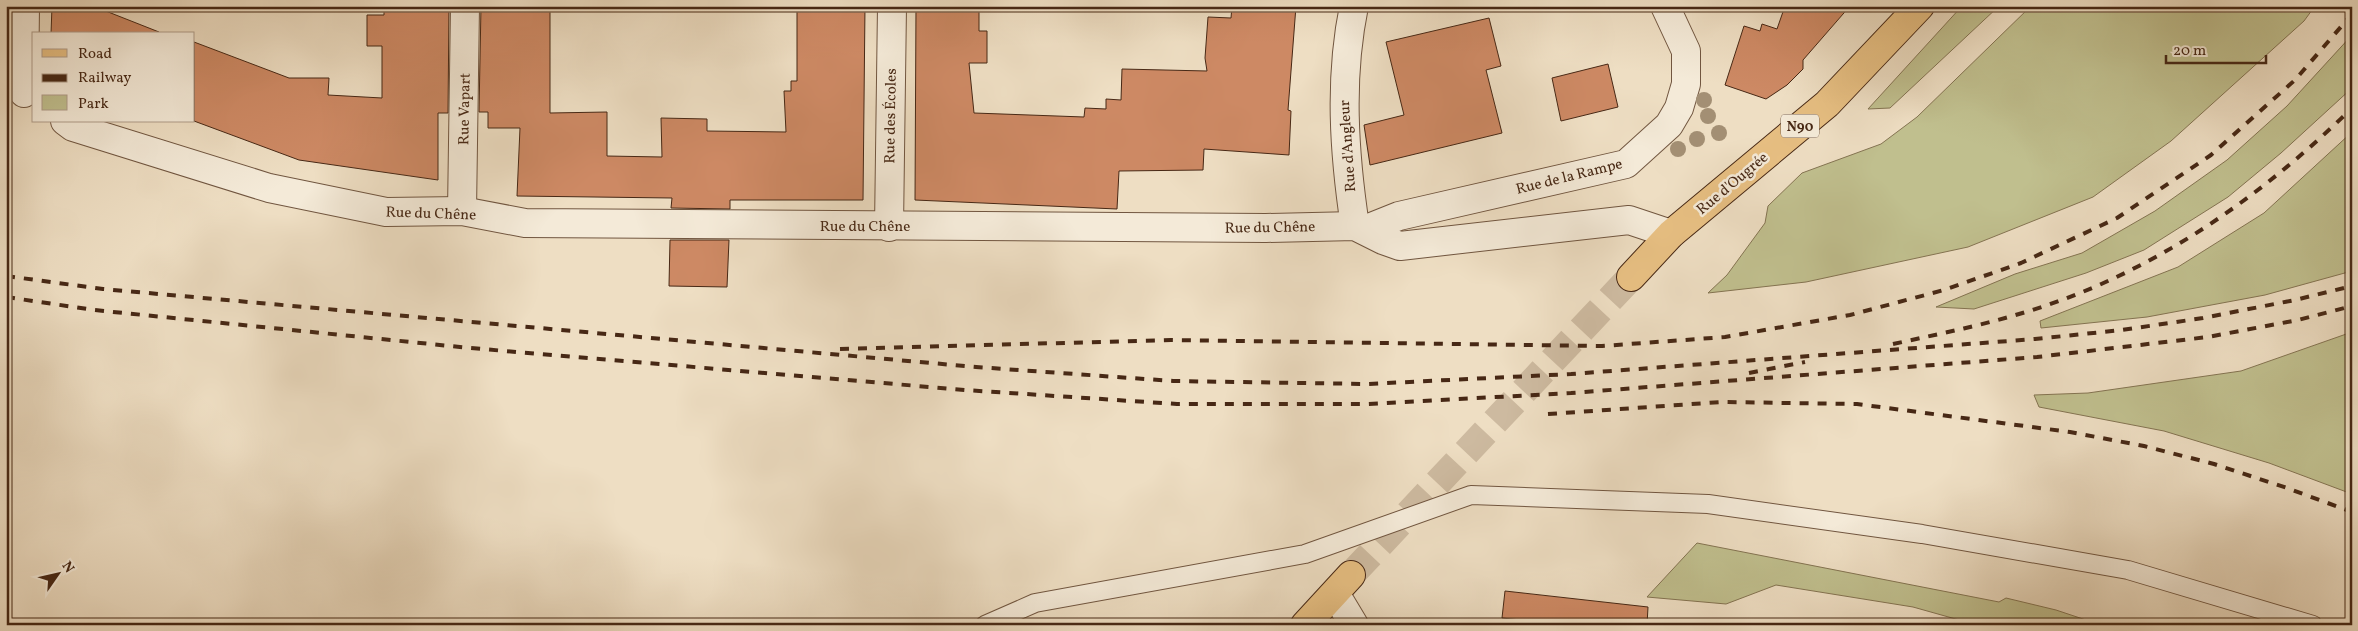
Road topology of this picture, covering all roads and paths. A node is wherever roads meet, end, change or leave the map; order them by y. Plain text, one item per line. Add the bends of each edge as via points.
1 (26, 6) edge
2 (465, 6) edge
3 (892, 6) edge
4 (1354, 6) edge
5 (1665, 6) edge
6 (1920, 6) edge
7 (21, 93) edge
8 (66, 122) edge
9 (462, 211) junction
10 (889, 227) junction
11 (1360, 228) junction
12 (1671, 234) junction
13 (1631, 277) tunnel mouth
14 (1344, 585) joint
15 (985, 625) edge
16 (1305, 625) edge
17 (1354, 625) edge
18 (2313, 625) edge

1 - 7 street
2 - 9 street, Rue Vapart
3 - 10 street, Rue des Écoles
4 - 11 street, Rue d'Angleur via 1343,102 1351,198
5 - 11 street, Rue de la Rampe via 1686,51 1686,84 1680,108 1669,125 1626,164 1399,216
6 - 12 main road, Rue d'Ougrée / N90 via 1827,104
8 - 9 street, Rue du Chêne via 73,127 269,188 386,212
9 - 10 street, Rue du Chêne via 524,223
10 - 11 street, Rue du Chêne
11 - 12 street, Rue du Chêne via 1400,246 1629,220
12 - 13 main road, Rue d'Ougrée / N90
14 - 16 main road
14 - 17 street
15 - 18 lane via 1035,603 1305,554 1471,495 1708,504 1922,534 2128,570

